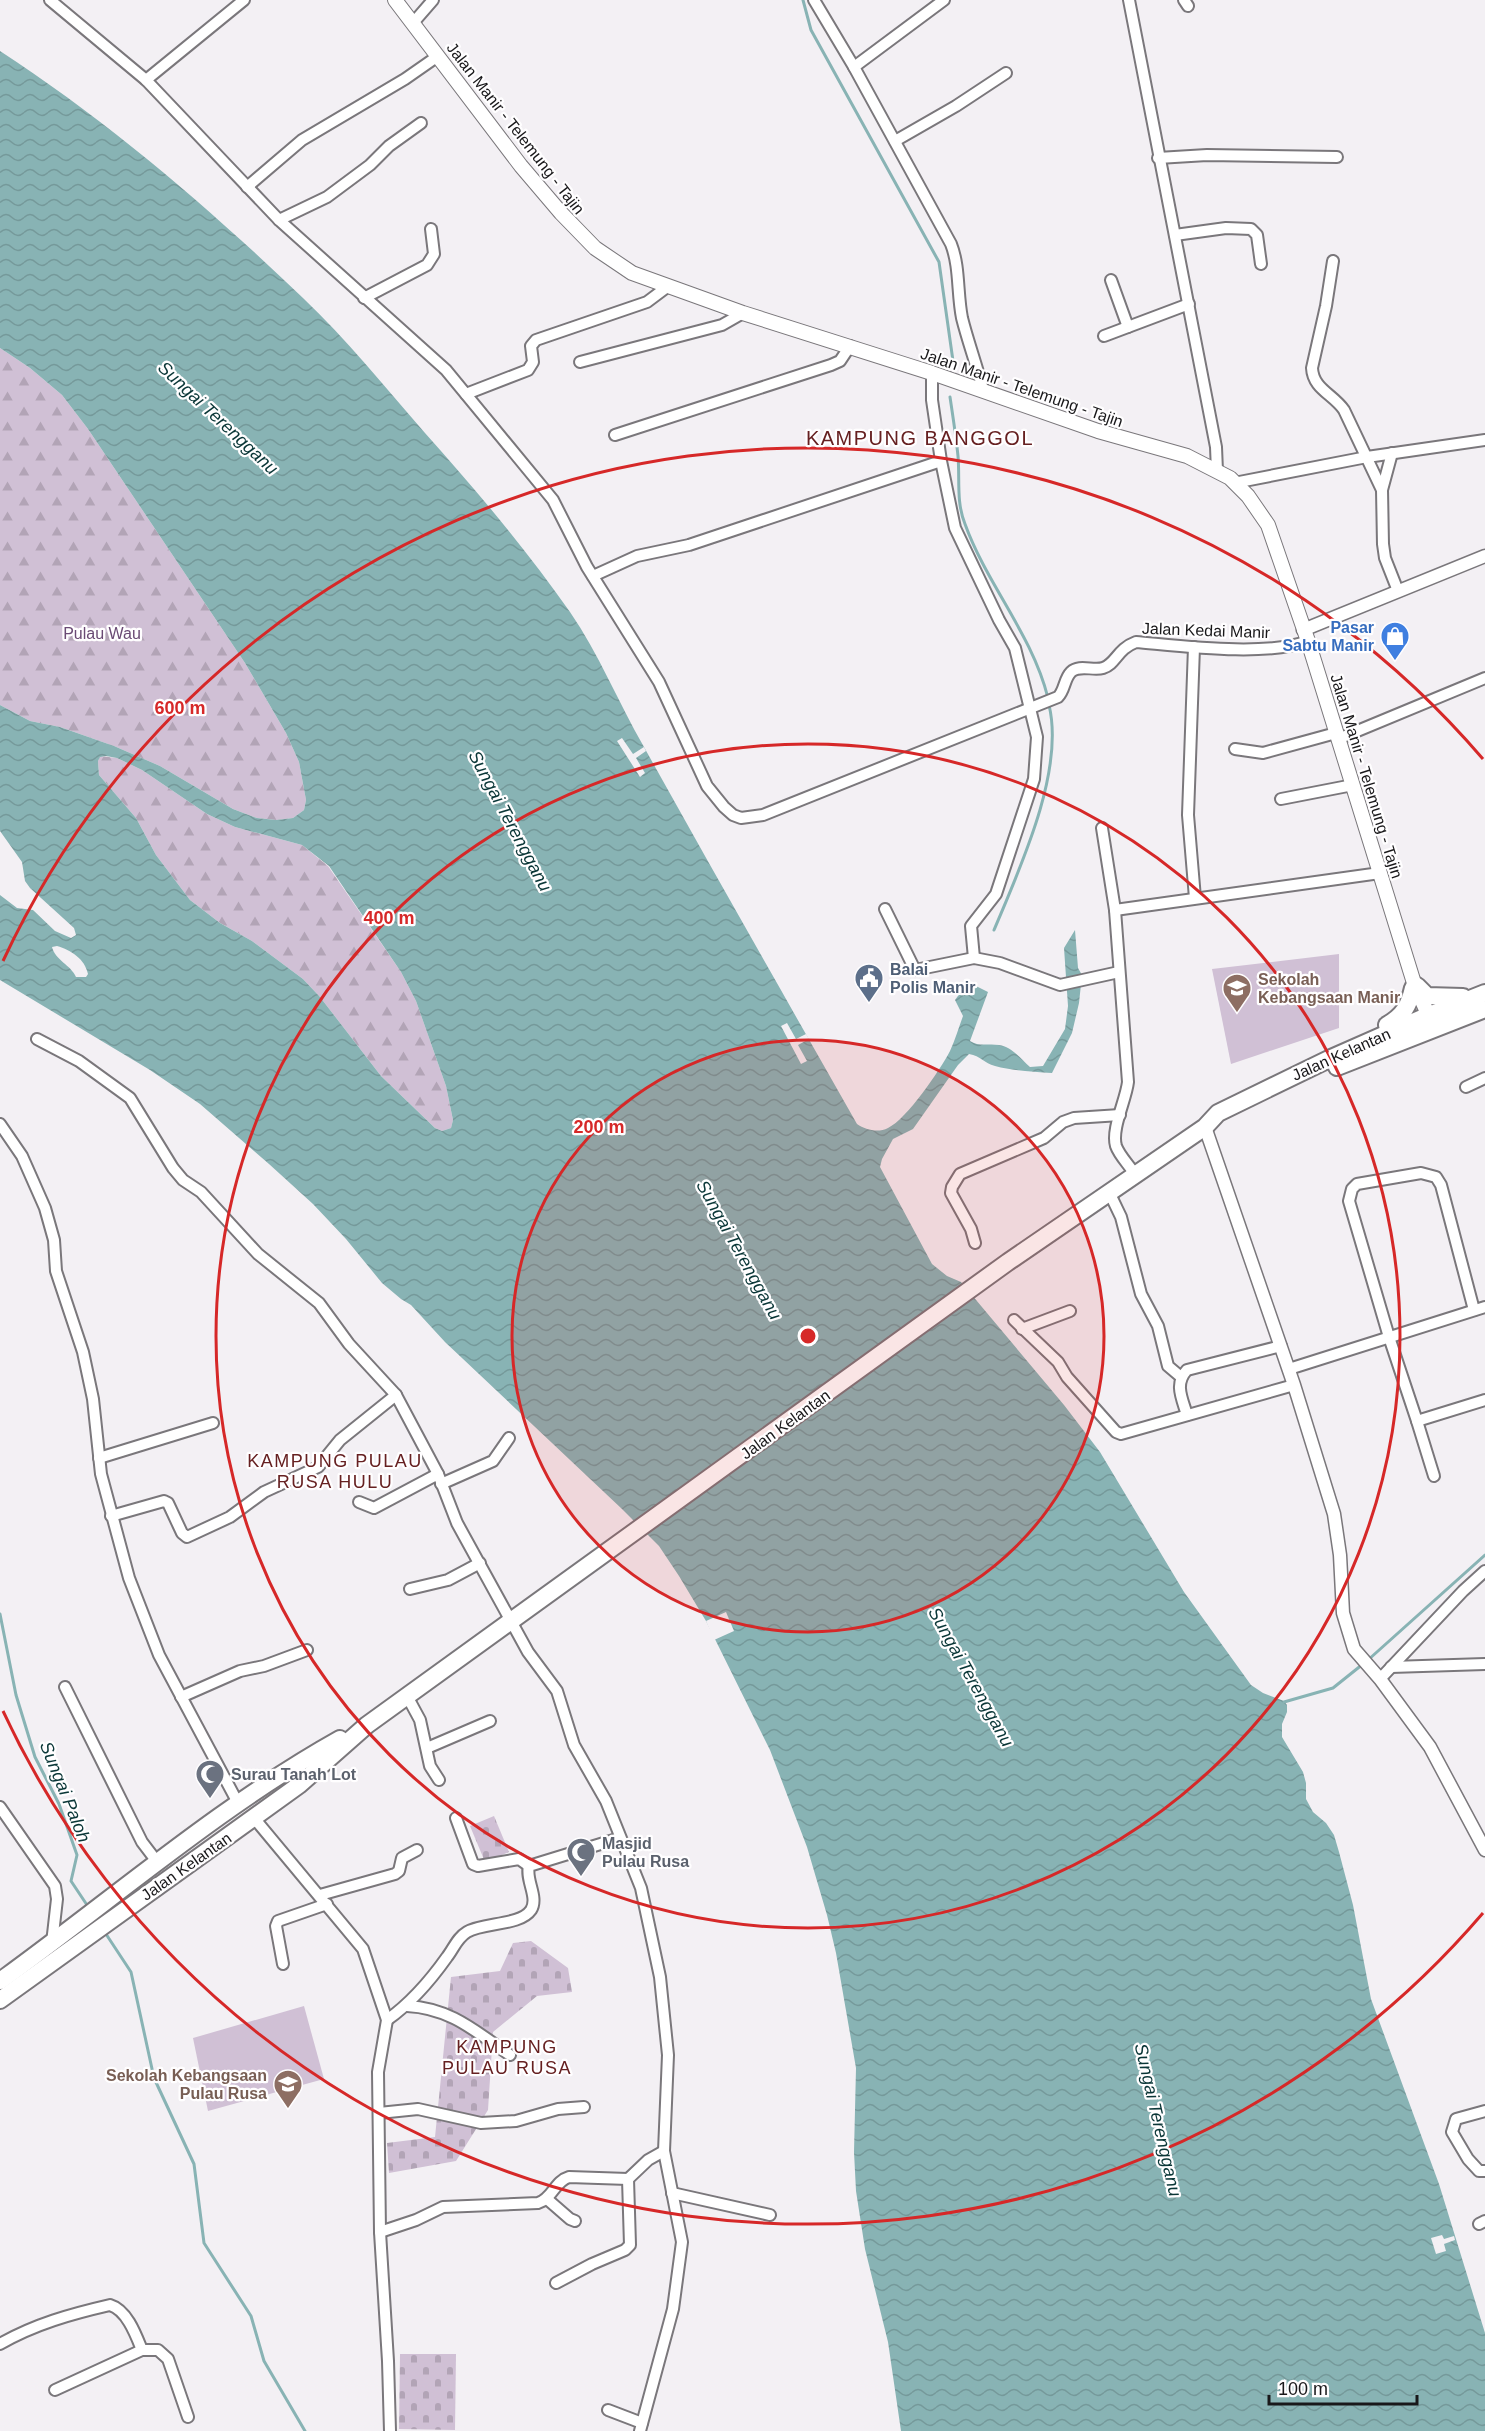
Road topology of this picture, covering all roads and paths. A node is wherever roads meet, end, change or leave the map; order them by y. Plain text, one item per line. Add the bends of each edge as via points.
1 (50, 0) edge
2 (244, 0) edge
3 (395, 0) edge
4 (433, 0) edge
5 (814, 0) edge
6 (944, 0) edge
7 (1129, 0) edge
8 (412, 24) junction
9 (438, 56) junction
10 (854, 68) junction
11 (1006, 74) dead end
12 (146, 80) junction
13 (421, 123) dead end
14 (895, 141) junction
15 (1337, 157) dead end
16 (1158, 158) junction
17 (247, 187) junction
18 (279, 220) junction
19 (431, 229) dead end
20 (1174, 235) junction
21 (1333, 261) dead end
22 (1261, 264) dead end
23 (1111, 280) dead end
24 (667, 287) junction
25 (364, 298) junction
26 (1189, 304) junction
27 (742, 313) junction
28 (1128, 327) junction
29 (1104, 336) dead end
30 (850, 346) junction
31 (580, 362) dead end
32 (932, 373) junction
33 (983, 390) junction
34 (466, 394) junction
35 (615, 435) dead end
36 (1485, 440) edge
37 (1392, 453) junction
38 (1367, 457) junction
39 (941, 461) junction
40 (1217, 471) junction
41 (1234, 483) junction
42 (1382, 490) junction
43 (1485, 556) edge
44 (593, 576) junction
45 (1398, 591) junction
46 (1306, 635) junction
47 (1194, 647) junction
48 (1485, 678) edge
49 (1033, 706) junction
50 (1337, 736) junction
51 (1234, 749) dead end
52 (1353, 785) junction
53 (1281, 799) dead end
54 (1102, 828) dead end
55 (1380, 873) junction
56 (1195, 898) junction
57 (885, 909) dead end
58 (1114, 910) junction
59 (974, 958) junction
60 (1119, 972) junction
61 (1415, 986) junction
62 (1482, 999) edge
63 (1427, 1023) junction
64 (37, 1039) dead end
65 (1329, 1059) junction
66 (1485, 1078) edge
67 (1466, 1087) dead end
68 (1120, 1115) junction
69 (0, 1124) edge
70 (1205, 1127) junction
71 (1134, 1173) junction
72 (1109, 1192) junction
73 (975, 1243) dead end
74 (1480, 1309) edge
75 (1070, 1311) dead end
76 (1014, 1320) dead end
77 (1022, 1329) junction
78 (1389, 1337) junction
79 (1281, 1346) junction
80 (1289, 1369) junction
81 (1181, 1377) junction
82 (1294, 1385) junction
83 (396, 1395) junction
84 (1485, 1400) edge
85 (1187, 1415) junction
86 (1417, 1421) junction
87 (213, 1423) dead end
88 (509, 1438) dead end
89 (99, 1458) junction
90 (1434, 1476) dead end
91 (439, 1479) junction
92 (360, 1502) dead end
93 (111, 1516) junction
94 (480, 1563) junction
95 (1485, 1571) edge
96 (410, 1589) dead end
97 (511, 1621) junction
98 (307, 1650) dead end
99 (1485, 1664) edge
100 (1391, 1667) junction
101 (1377, 1677) junction
102 (65, 1687) dead end
103 (407, 1696) junction
104 (181, 1697) junction
105 (490, 1721) dead end
106 (367, 1725) junction
107 (427, 1748) junction
108 (439, 1780) dead end
109 (299, 1785) junction
110 (236, 1805) junction
111 (0, 1807) edge
112 (254, 1818) junction
113 (456, 1818) dead end
114 (620, 1838) junction
115 (417, 1850) dead end
116 (1485, 1851) edge
117 (158, 1863) junction
118 (530, 1866) junction
119 (320, 1895) junction
120 (327, 1904) junction
121 (70, 1940) junction
122 (52, 1943) junction
123 (283, 1964) dead end
124 (0, 1981) edge
125 (0, 2000) edge
126 (407, 2006) junction
127 (387, 2020) junction
128 (510, 2055) dead end
129 (584, 2107) dead end
130 (1485, 2111) edge
131 (379, 2113) junction
132 (664, 2151) junction
133 (1485, 2171) edge
134 (628, 2179) junction
135 (672, 2193) junction
136 (547, 2199) junction
137 (770, 2215) dead end
138 (575, 2221) dead end
139 (380, 2232) junction
140 (556, 2283) dead end
141 (0, 2344) edge
142 (142, 2350) junction
143 (55, 2390) dead end
144 (608, 2410) dead end
145 (188, 2417) dead end
146 (641, 2427) edge
147 (390, 2431) edge

1 - 12 street
2 - 12 street
3 - 8 main road, Jalan Manir - Telemung - Tajin
4 - 8 street
5 - 10 street
6 - 10 street
7 - 16 street
8 - 9 main road, Jalan Manir - Telemung - Tajin
9 - 17 street via 302,140
9 - 24 main road, Jalan Manir - Telemung - Tajin via 521,166 580,234 632,273
10 - 14 street
11 - 14 street
12 - 17 street
13 - 18 street via 327,197
14 - 33 street via 956,258 963,319
15 - 16 street
16 - 20 street
17 - 18 street
18 - 25 street
19 - 25 street via 434,254 428,265
20 - 22 street via 1251,229 1257,235
20 - 26 street
21 - 38 street via 1312,376 1340,404
23 - 28 street
24 - 27 main road, Jalan Manir - Telemung - Tajin
24 - 34 street via 647,302 536,340 531,346 534,362 528,370
25 - 34 street via 431,355
26 - 28 street
26 - 40 street
27 - 30 main road, Jalan Manir - Telemung - Tajin
27 - 31 street via 722,325
28 - 29 street
30 - 32 main road, Jalan Manir - Telemung - Tajin
30 - 35 street via 840,361 831,365
32 - 33 main road, Jalan Manir - Telemung - Tajin
32 - 39 street
33 - 40 main road, Jalan Manir - Telemung - Tajin via 1142,445 1187,456
34 - 44 street via 544,487
36 - 37 street
37 - 38 street
37 - 42 street
38 - 41 street
38 - 42 street
39 - 44 street via 689,545 637,556
39 - 49 street via 955,528 1015,648
40 - 41 main road, Jalan Manir - Telemung - Tajin
41 - 46 main road, Jalan Manir - Telemung - Tajin via 1268,525
42 - 45 street via 1384,551
43 - 45 street
44 - 49 street via 659,682 707,786 724,807 741,818 763,815
45 - 46 street
46 - 47 street, Jalan Kedai Manir via 1292,647
46 - 50 main road, Jalan Manir - Telemung - Tajin
47 - 49 street, Jalan Kedai Manir via 1136,642 1125,646 1109,666 1077,668 1058,697
47 - 56 street via 1188,816
48 - 50 street
49 - 59 street via 1037,737 1034,779 996,894 971,926
50 - 51 street via 1263,753
50 - 52 main road, Jalan Manir - Telemung - Tajin
52 - 53 street
52 - 55 main road, Jalan Manir - Telemung - Tajin
54 - 58 street
55 - 56 street
55 - 61 main road, Jalan Manir - Telemung - Tajin
56 - 58 street
57 - 59 street via 915,970
58 - 60 street
59 - 60 street via 1000,963 1059,985
60 - 68 street via 1128,1082
61 - 62 highway via 1434,998
61 - 63 main road, Jalan Manir - Telemung - Tajin
61 - 65 highway via 1402,1014
62 - 63 highway, Jalan Kelantan
63 - 65 highway, Jalan Kelantan
63 - 70 highway, Jalan Kelantan
64 - 83 street via 79,1061 130,1098 183,1180 201,1192 258,1254 319,1303 349,1344
65 - 70 highway, Jalan Kelantan via 1218,1113
66 - 67 street
68 - 71 street via 1116,1146
68 - 73 street via 1063,1122 1044,1138 960,1174 951,1193
69 - 89 street via 22,1156 45,1208 54,1240 56,1271 83,1352
70 - 71 highway, Jalan Kelantan
70 - 79 street
71 - 72 highway, Jalan Kelantan
72 - 81 street via 1121,1217 1141,1294 1158,1326 1168,1366
72 - 97 highway, Jalan Kelantan
74 - 78 street
74 - 78 street via 1436,1177 1421,1173 1357,1184 1349,1201
75 - 77 street
76 - 77 street
77 - 85 street via 1058,1362 1116,1432 1126,1434
78 - 80 street
78 - 86 street
79 - 80 street
79 - 81 street via 1196,1366
80 - 82 street
81 - 85 street via 1178,1386
82 - 85 street
82 - 101 street via 1334,1514 1343,1613 1354,1648
83 - 91 street
83 - 93 street via 340,1440 318,1467 264,1492 230,1517 187,1537 164,1501
84 - 86 street
86 - 90 street
87 - 89 street
88 - 91 street via 493,1461
89 - 93 street
91 - 92 street via 374,1508
91 - 94 street via 457,1523
93 - 104 street via 129,1578 159,1655
94 - 96 street via 448,1580
94 - 97 street
95 - 100 street
97 - 103 highway, Jalan Kelantan
97 - 114 street via 557,1691 574,1745 606,1802
98 - 104 street via 240,1671
99 - 100 street
100 - 101 street
101 - 116 street via 1430,1747
102 - 117 street via 142,1842
103 - 106 highway, Jalan Kelantan
103 - 107 street via 420,1719
104 - 110 street
105 - 107 street
106 - 109 highway, Jalan Kelantan
106 - 110 highway, Jalan Kelantan via 309,1756
107 - 108 street via 430,1766
109 - 110 highway via 301,1776 294,1773 252,1800
109 - 112 highway, Jalan Kelantan
110 - 117 highway, Jalan Kelantan
111 - 122 street via 55,1886
112 - 119 street
112 - 121 highway, Jalan Kelantan via 123,1911
113 - 118 street via 473,1864 519,1859
114 - 118 street
114 - 132 street via 641,1888 660,1977 668,2055
115 - 119 street via 402,1858 395,1874
117 - 121 highway, Jalan Kelantan via 112,1898
118 - 126 street via 527,1873 532,1909 519,1919 468,1932 458,1939
119 - 120 street
120 - 123 street via 278,1921
120 - 127 street via 363,1949
121 - 122 highway, Jalan Kelantan
121 - 125 highway, Jalan Kelantan
122 - 124 highway, Jalan Kelantan
126 - 127 street
126 - 128 street via 426,2007 456,2017
127 - 131 street via 378,2072
129 - 131 street via 558,2109 516,2121 481,2123 418,2109
130 - 133 street via 1456,2119 1452,2132 1468,2159 1479,2171
131 - 139 street
132 - 134 street
132 - 135 street
134 - 136 street via 563,2178
134 - 140 street via 630,2245
135 - 137 street
135 - 146 street via 682,2242 673,2309
136 - 138 street
136 - 139 street via 538,2203 443,2207
139 - 147 street
141 - 142 street via 51,2320 110,2305 123,2314
142 - 143 street
142 - 145 street via 158,2350 165,2355
144 - 146 street

